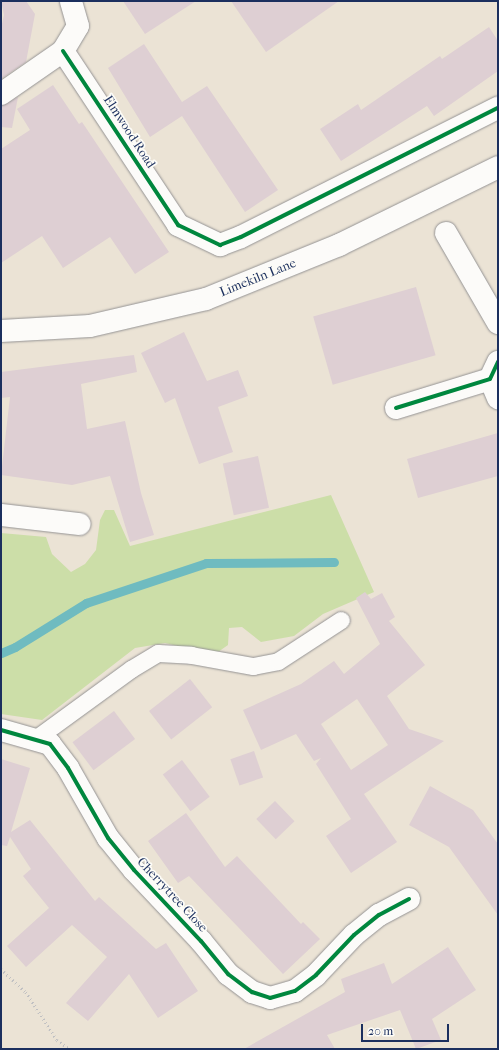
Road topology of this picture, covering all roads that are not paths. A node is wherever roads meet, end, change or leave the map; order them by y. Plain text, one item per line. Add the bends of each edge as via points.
1 (71, 1) edge
2 (63, 50) junction
3 (1, 94) edge
4 (498, 108) edge
5 (498, 167) edge
6 (446, 233) dead end
7 (498, 322) edge
8 (1, 332) edge
9 (495, 379) edge
10 (396, 408) dead end
11 (1, 515) edge
12 (79, 524) dead end
13 (341, 620) dead end
14 (1, 730) edge
15 (35, 739) junction
16 (409, 899) dead end

1 - 2 street via 78,26
2 - 3 street
2 - 4 street, Elmwood Road via 178,225 220,245 241,237
5 - 8 street, Limekiln Lane via 339,245 206,299 90,326
6 - 7 street
9 - 10 street
11 - 12 street
13 - 15 lane via 278,661 253,666 191,655 158,654 131,669
14 - 15 street, Cherrytree Close
15 - 16 street, Cherrytree Close via 50,744 68,768 108,838 134,870 228,974 252,992 270,998 295,991 316,975 372,920

